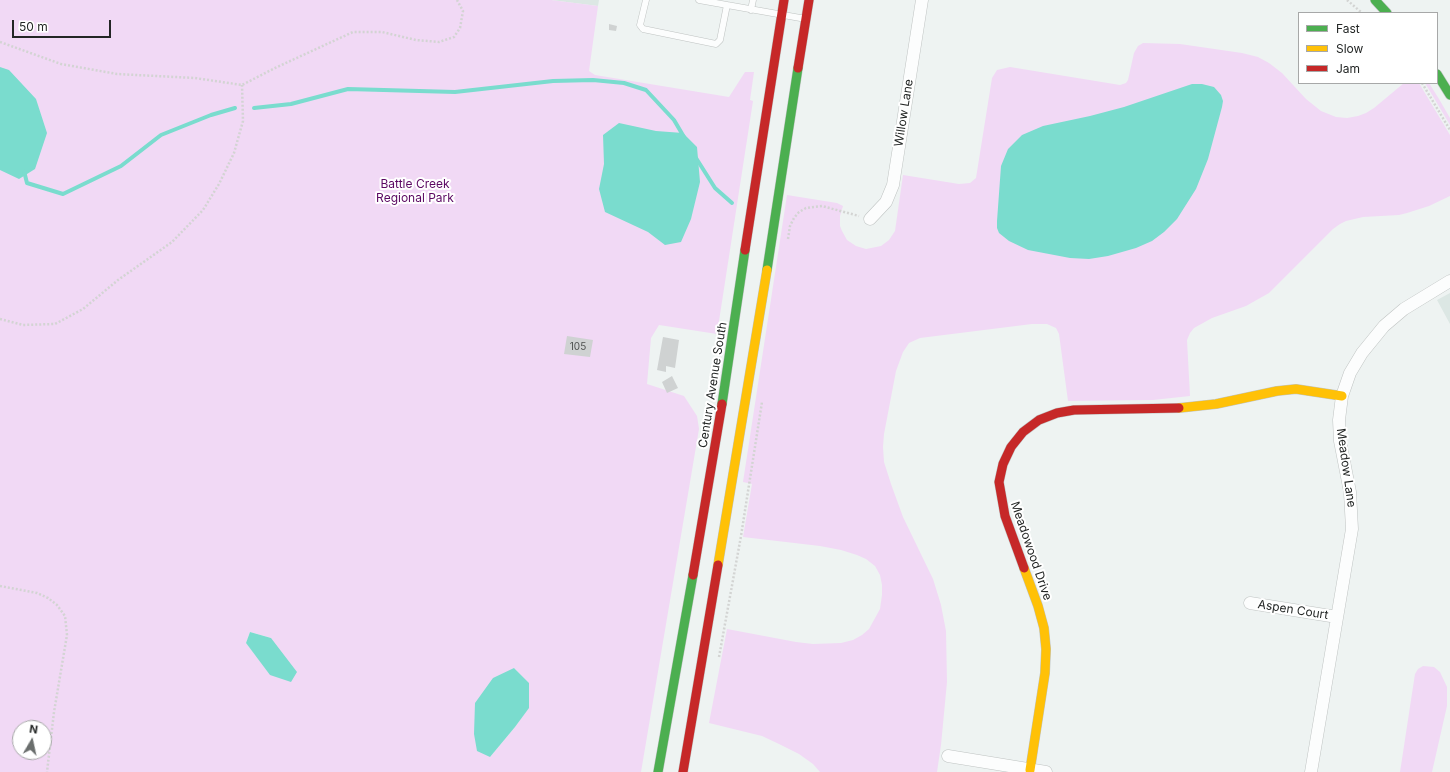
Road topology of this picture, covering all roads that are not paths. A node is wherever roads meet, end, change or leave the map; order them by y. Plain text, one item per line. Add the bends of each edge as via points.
1 (646, 0) edge
2 (699, 0) edge
3 (752, 0) edge
4 (784, 0) edge
5 (809, 0) edge
6 (922, 0) edge
7 (1376, 0) edge
8 (727, 5) junction
9 (751, 10) junction
10 (1386, 12) edge
11 (782, 16) junction
12 (806, 19) junction
13 (1438, 76) edge
14 (1450, 95) edge
15 (870, 219) road end
16 (1450, 282) edge
17 (1342, 396) junction
18 (1250, 603) dead end
19 (1337, 617) junction
20 (948, 756) dead end
21 (1030, 770) junction
22 (658, 772) edge
23 (683, 772) edge
24 (1046, 772) edge
25 (1311, 772) edge

1 - 8 lane via 640,24 643,29 716,44 720,40
2 - 8 lane
3 - 9 lane
4 - 11 main road, Century Avenue South
5 - 12 main road
6 - 15 street, Willow Lane via 893,184 886,202
7 - 10 main road
8 - 9 lane
9 - 11 lane
11 - 12 lane
11 - 22 main road, Century Avenue South via 725,383
12 - 23 main road via 748,388
13 - 14 main road
16 - 17 street, Meadow Lane via 1404,308 1384,326 1362,353 1350,374
17 - 19 street, Meadow Lane via 1340,441 1350,492 1352,529
17 - 21 main road, Meadowood Drive via 1296,389 1278,390 1187,408 1074,410 1039,420 1023,432 1011,447 1003,464 999,482 1005,516 1044,628 1046,673
18 - 19 street, Aspen Court
19 - 25 street, Meadow Lane
20 - 21 street
21 - 24 street

